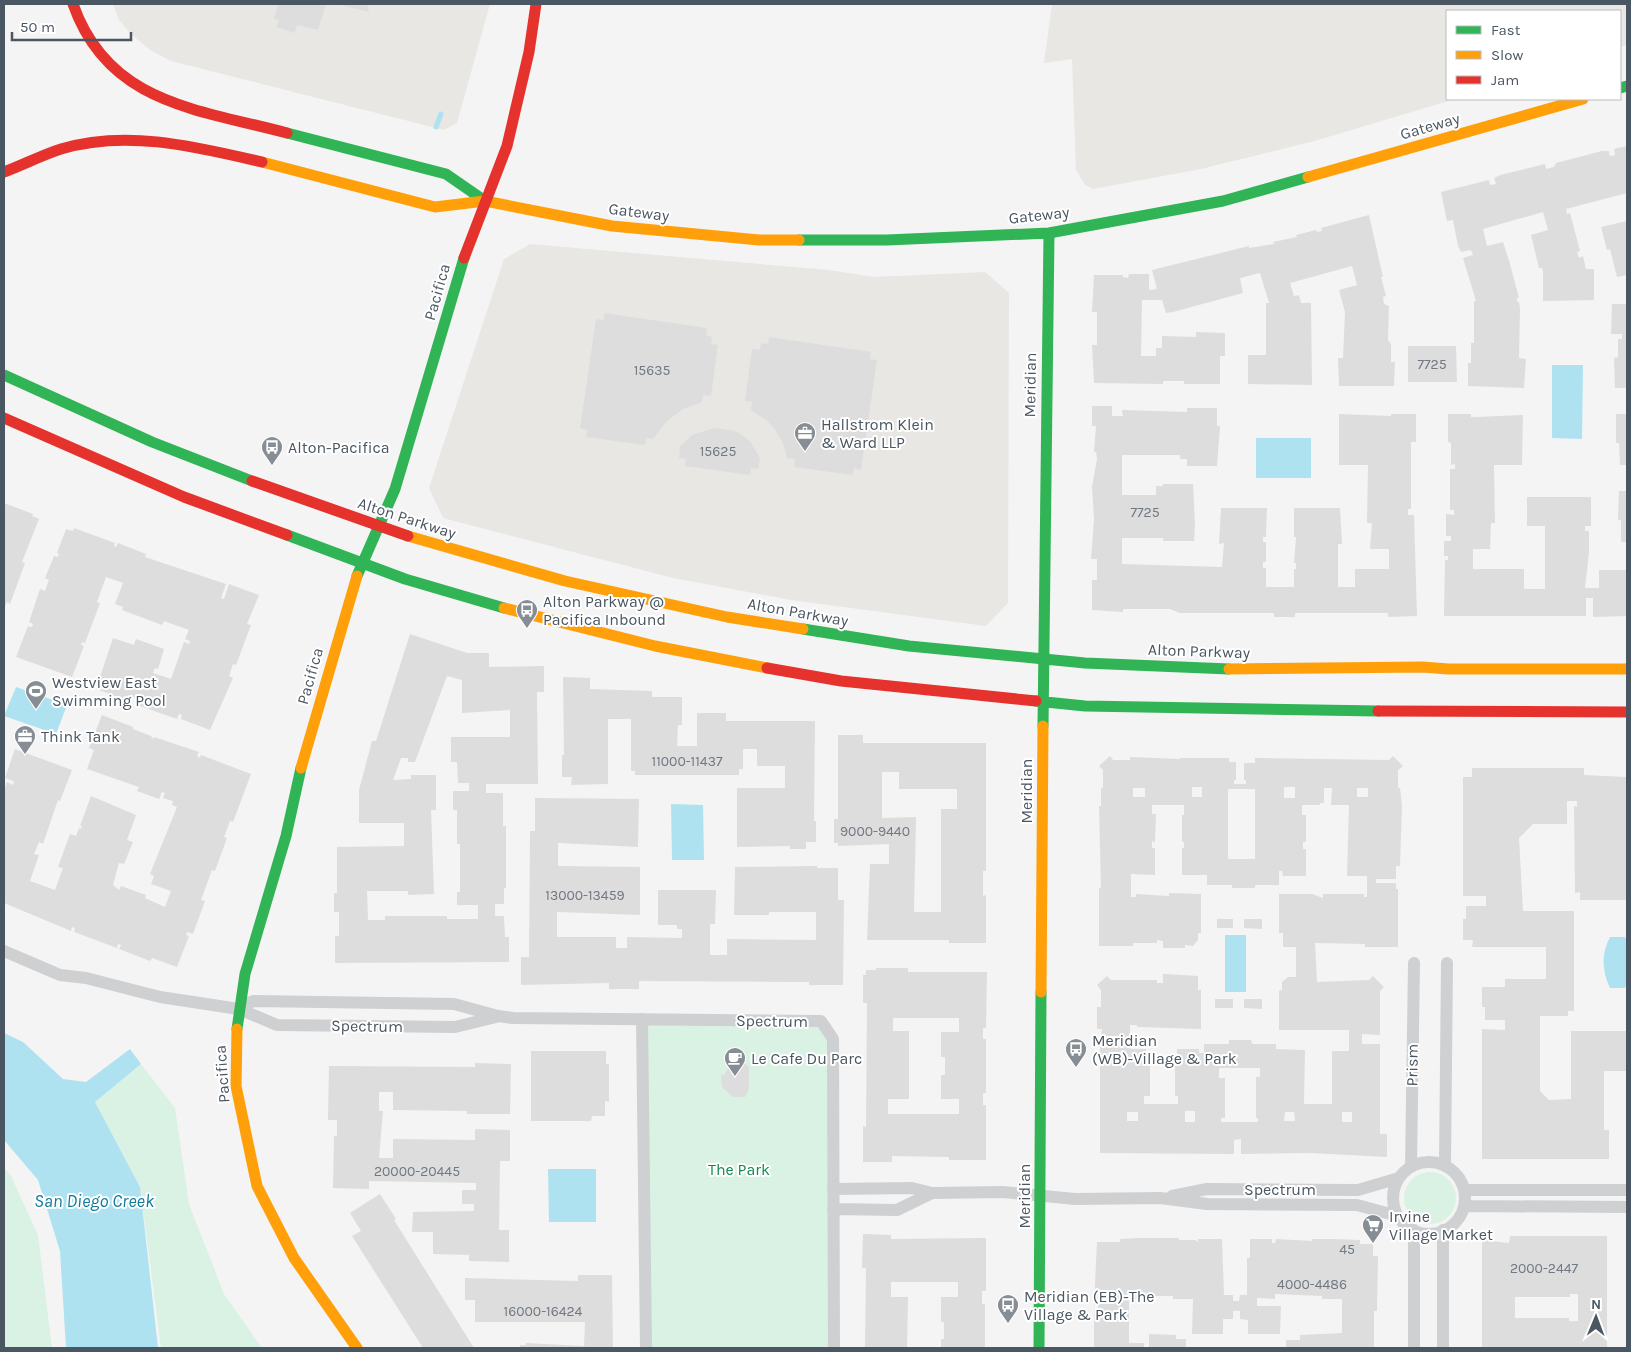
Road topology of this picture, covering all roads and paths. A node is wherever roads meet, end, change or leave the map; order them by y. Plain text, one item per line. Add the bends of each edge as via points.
1 (73, 4) edge
2 (536, 4) edge
3 (1579, 100) edge
4 (4, 172) edge
5 (485, 200) junction
6 (1049, 233) junction
7 (4, 375) edge
8 (4, 418) edge
9 (380, 525) junction
10 (362, 564) junction
11 (1043, 659) junction
12 (1627, 669) edge
13 (1042, 702) junction
14 (1627, 712) edge
15 (4, 951) edge
16 (1414, 962) dead end
17 (1447, 963) dead end
18 (239, 1009) junction
19 (498, 1016) junction
20 (642, 1019) junction
21 (1445, 1165) junction
22 (1411, 1167) junction
23 (1399, 1178) junction
24 (834, 1189) junction
25 (1464, 1190) junction
26 (1627, 1190) edge
27 (932, 1193) junction
28 (1040, 1196) junction
29 (1160, 1198) junction
30 (1464, 1206) junction
31 (1627, 1207) edge
32 (833, 1209) junction
33 (1398, 1216) junction
34 (1414, 1230) junction
35 (1444, 1230) junction
36 (357, 1348) edge
37 (646, 1348) edge
38 (834, 1348) edge
39 (1040, 1348) edge
40 (1414, 1348) edge
41 (1443, 1348) edge

1 - 5 main road via 85,34 98,54 114,70 169,102 446,174
2 - 5 main road, Pacifica via 529,52 507,146
3 - 6 main road, Gateway via 1223,200
4 - 5 main road via 62,149 112,140 154,141 262,162 435,207
5 - 6 main road, Gateway via 612,226 759,240 895,240
5 - 9 main road, Pacifica via 467,246 395,489
6 - 11 main road, Meridian
7 - 9 main road, Alton Parkway via 152,442 276,491
8 - 10 main road via 184,497
9 - 10 main road, Pacifica
9 - 11 main road, Alton Parkway via 426,542 532,572 727,617 909,646
10 - 13 main road via 502,608 688,652 841,681
10 - 18 main road, Pacifica via 348,600 319,703 286,836 245,974
11 - 12 main road, Alton Parkway via 1165,667
11 - 13 main road, Meridian
13 - 14 main road via 1192,710
13 - 28 main road, Meridian
15 - 18 street, Spectrum via 60,976 86,978 160,997
16 - 22 street, Prism
17 - 21 street, Prism
18 - 19 street, Spectrum via 253,1001 454,1004
18 - 19 street, Spectrum via 277,1025 455,1027
18 - 36 main road, Pacifica via 235,1045 236,1086 257,1186 294,1258
19 - 20 street, Spectrum
20 - 24 street, Spectrum via 821,1021 833,1039
20 - 37 street
21 - 22 street via 1425,1162
21 - 25 street via 1460,1179
22 - 23 street
23 - 29 street, Spectrum via 1358,1190 1207,1189
23 - 33 street via 1393,1197
24 - 27 street, Spectrum via 912,1188
24 - 32 street, Spectrum
25 - 26 street
25 - 30 street
27 - 28 street, Spectrum via 1003,1192
27 - 32 street, Spectrum via 897,1210
28 - 29 street, Spectrum
28 - 39 main road, Meridian
29 - 33 street, Spectrum via 1207,1204 1358,1205
30 - 31 street
30 - 35 street via 1459,1218
32 - 38 street, Spectrum
33 - 34 street
34 - 35 street via 1434,1233
34 - 40 street
35 - 41 street

